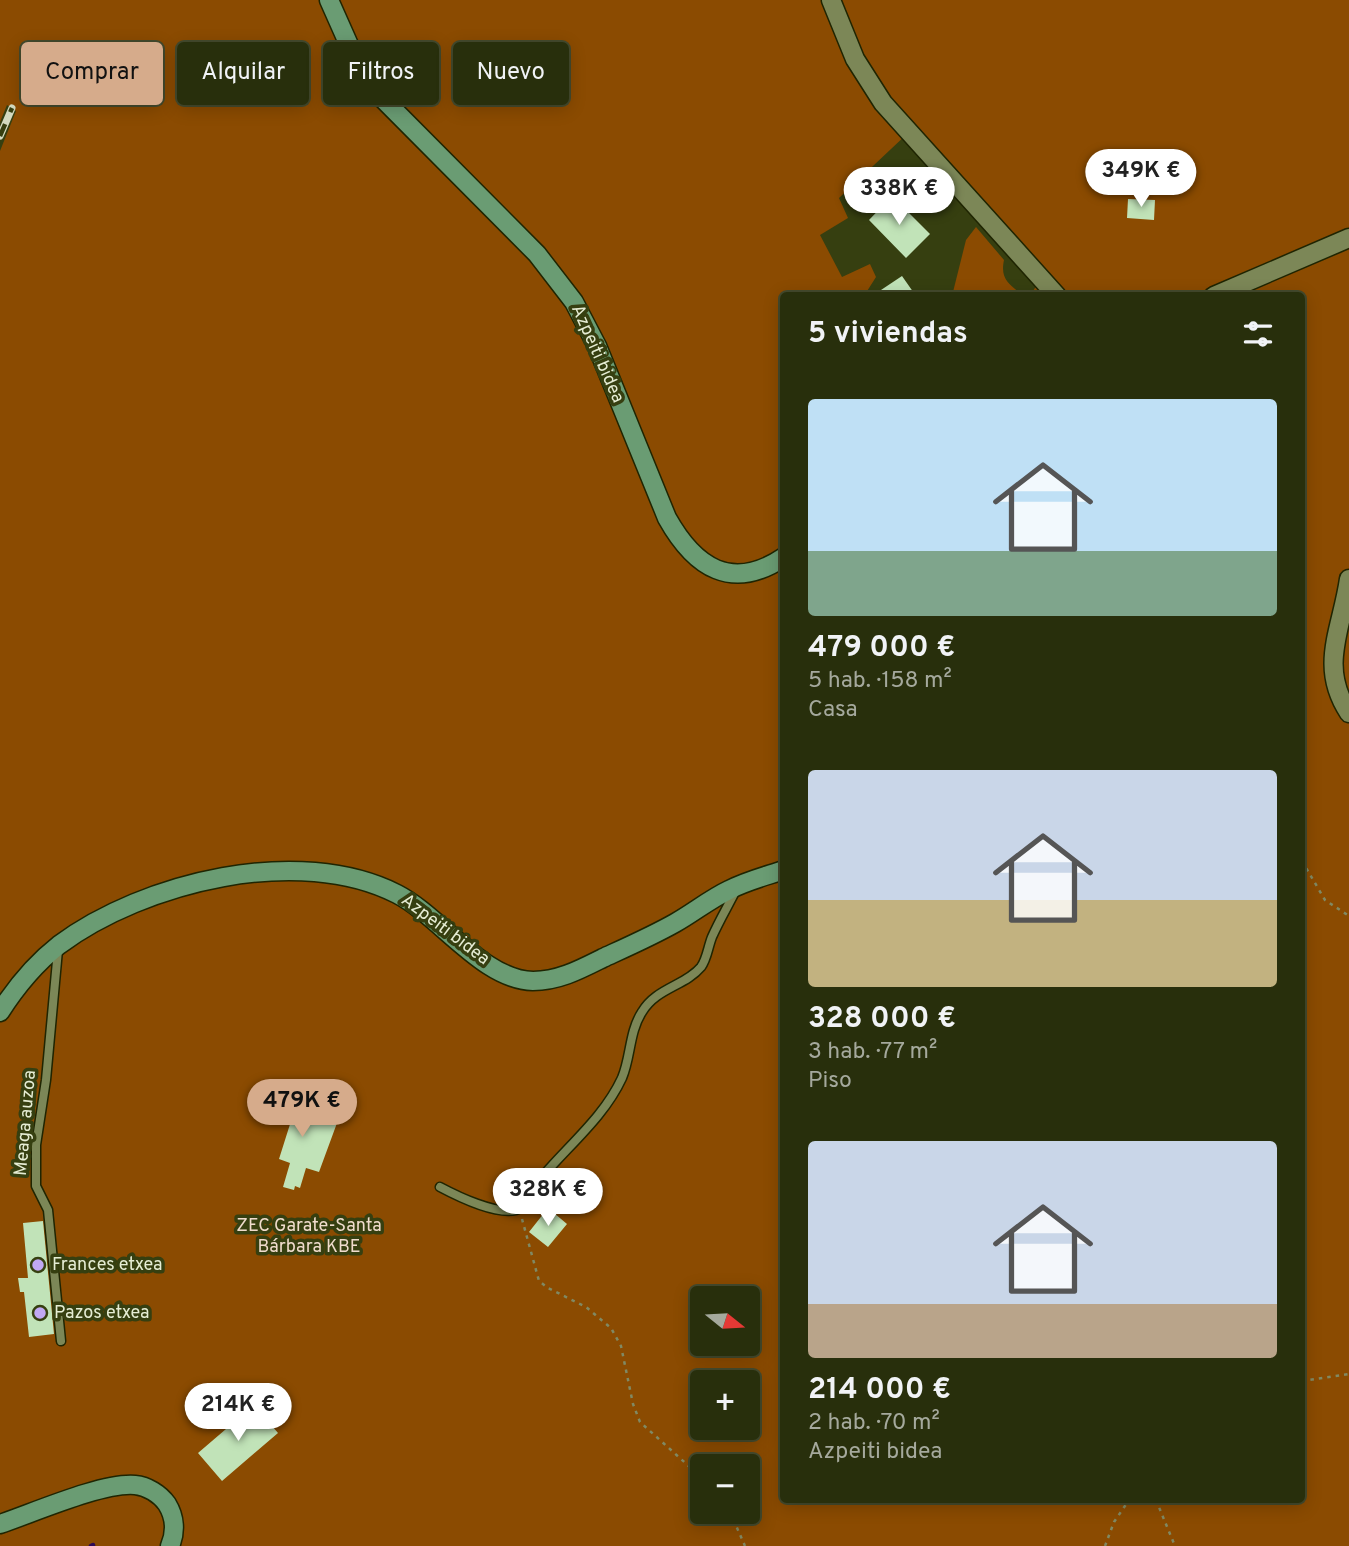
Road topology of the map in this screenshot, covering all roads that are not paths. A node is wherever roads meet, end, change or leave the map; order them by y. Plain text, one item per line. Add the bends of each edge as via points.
1 (330, 0) edge
2 (831, 0) edge
3 (1349, 238) edge
4 (1053, 292) edge
5 (1223, 292) edge
6 (780, 558) edge
7 (1349, 579) edge
8 (1349, 713) edge
9 (780, 871) edge
10 (738, 886) junction
11 (58, 947) junction
12 (0, 1012) edge
13 (440, 1187) dead end
14 (61, 1341) dead end
15 (0, 1524) edge
16 (170, 1546) edge

1 - 6 main road, Azpeiti bidea via 353,54 384,100 540,257 574,302 682,543 702,561 729,573 758,571
2 - 4 street via 857,63 883,103
3 - 5 street
7 - 8 street via 1332,661
9 - 10 main road, Azpeiti bidea
10 - 11 main road, Azpeiti bidea via 663,929 569,974 544,980 523,979 495,968 395,892 359,879 314,873 246,874 190,885 113,914
10 - 13 lane via 702,966 646,1005 614,1093 518,1209 488,1207
11 - 12 main road, Azpeiti bidea
11 - 14 lane, Meaga auzoa via 35,1177 48,1210
15 - 16 main road via 102,1490 135,1485 156,1493 169,1508 174,1528

